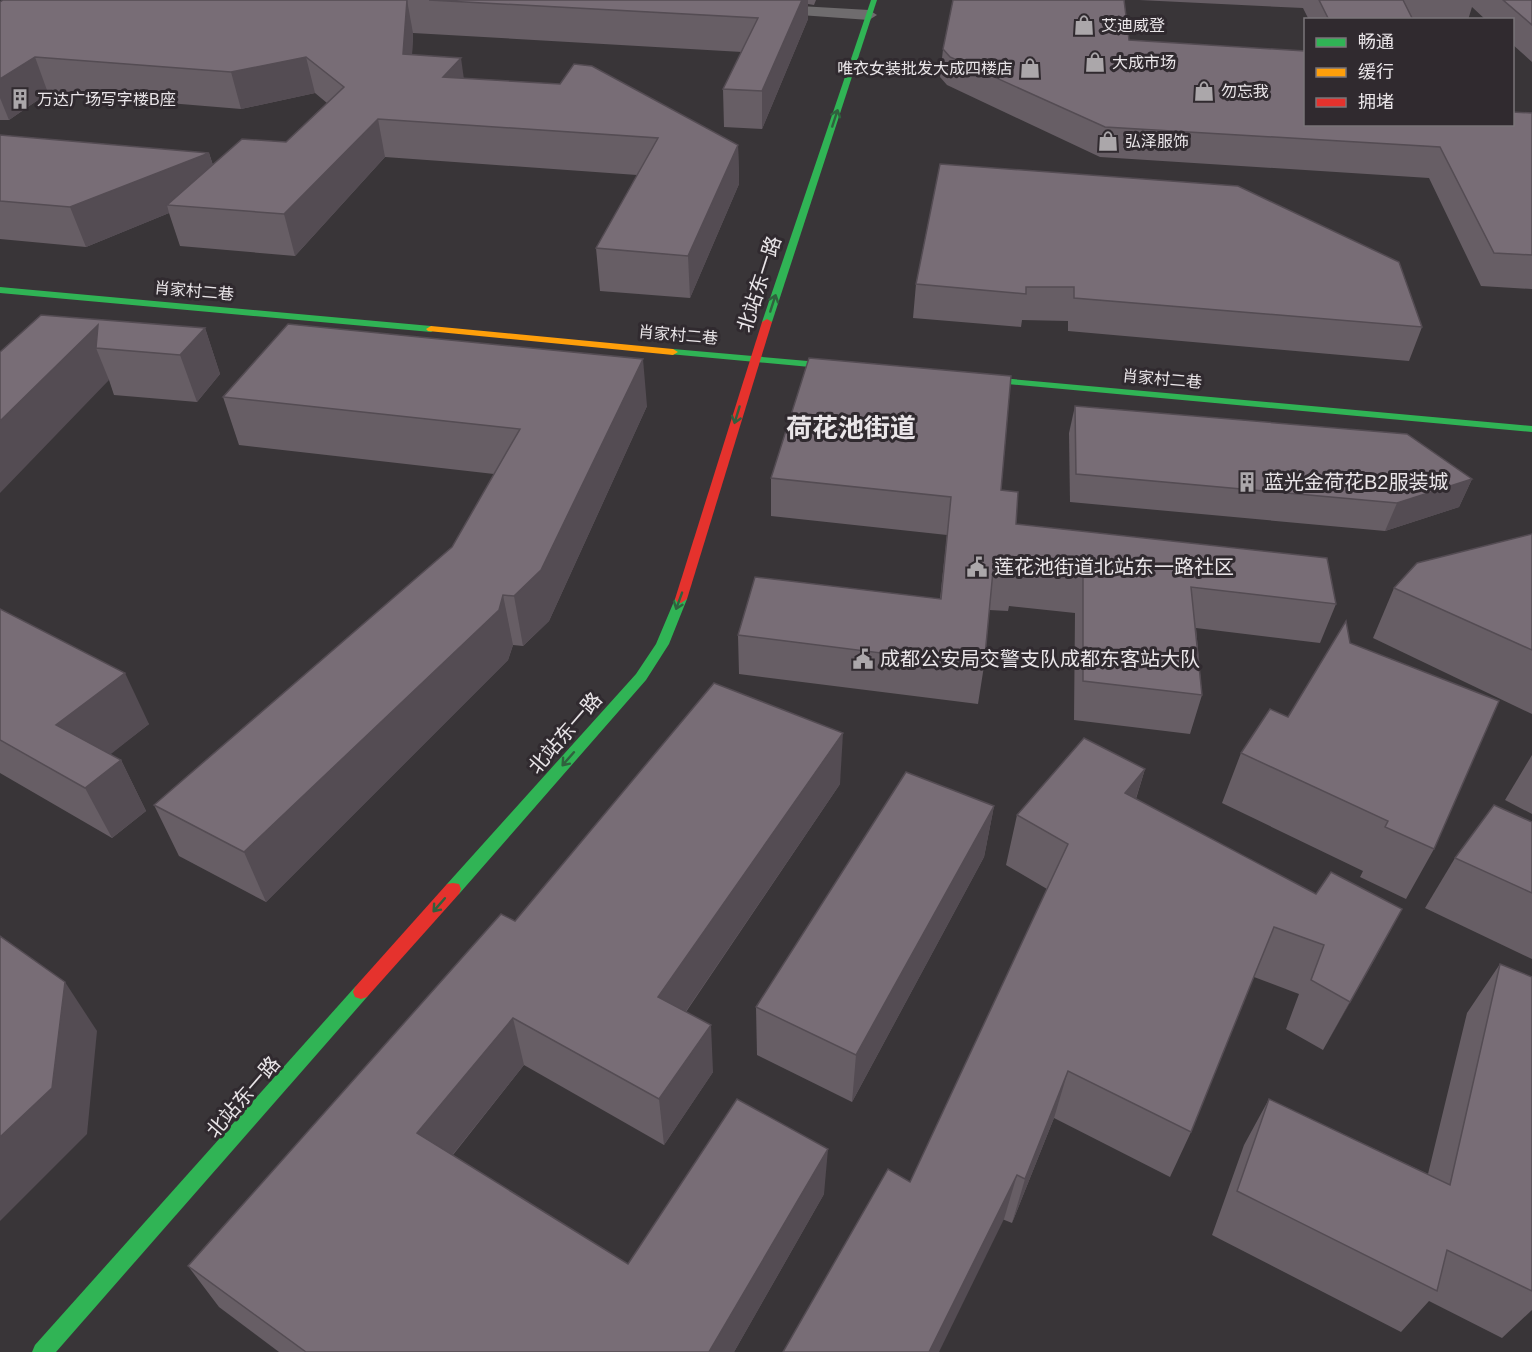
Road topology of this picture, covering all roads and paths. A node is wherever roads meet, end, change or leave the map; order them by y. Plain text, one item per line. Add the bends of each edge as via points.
1 (750, 8) edge
2 (871, 8) edge
3 (0, 290) edge
4 (755, 359) junction
5 (873, 369) edge
6 (955, 377) edge
7 (1532, 429) edge
8 (42, 1352) edge

1 - 2 street
4 -> 2 street, 北站东一路
3 - 4 street, 肖家村二巷
4 - 5 street, 肖家村二巷
4 -> 8 street, 北站东一路 via 681,598 662,645 641,677
6 - 7 street, 肖家村二巷

